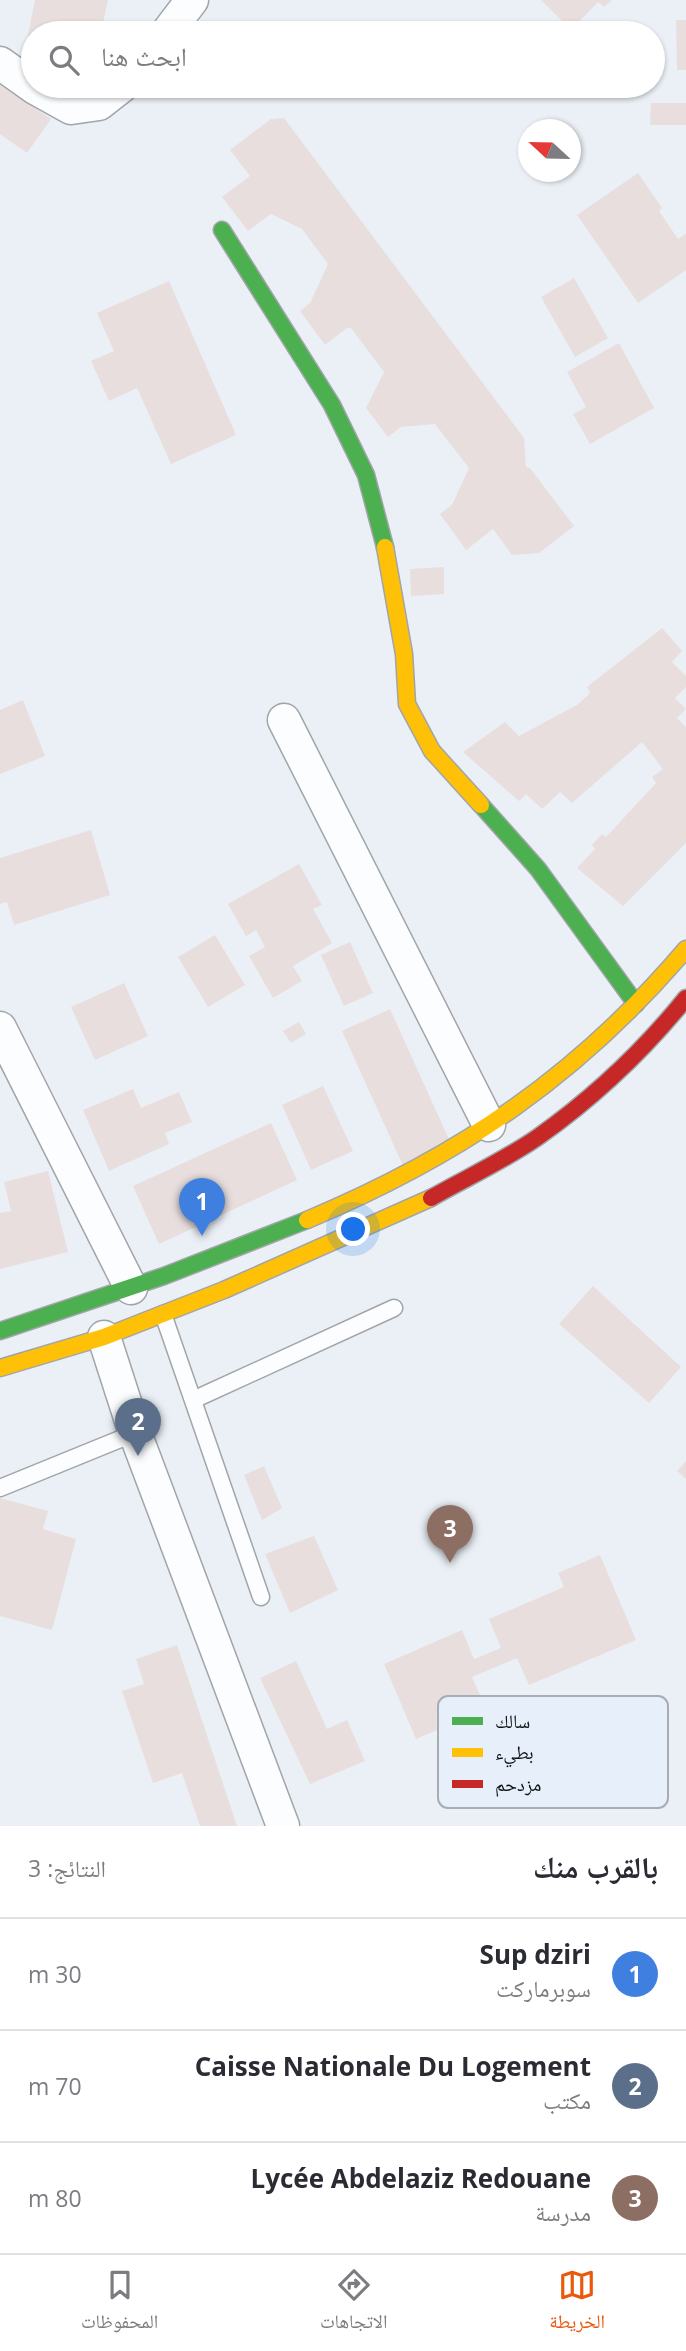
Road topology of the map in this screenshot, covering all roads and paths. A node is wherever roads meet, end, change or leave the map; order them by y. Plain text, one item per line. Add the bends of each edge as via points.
1 (192, 0) edge
2 (176, 21) edge
3 (0, 63) edge
4 (21, 79) edge
5 (52, 98) edge
6 (107, 98) edge
7 (222, 230) dead end
8 (284, 720) dead end
9 (686, 949) edge
10 (686, 998) edge
11 (636, 1004) junction
12 (674, 1025) edge
13 (0, 1028) edge
14 (489, 1125) junction
15 (131, 1288) junction
16 (394, 1308) dead end
17 (163, 1314) junction
18 (0, 1331) edge
19 (104, 1337) junction
20 (0, 1368) edge
21 (193, 1400) junction
22 (135, 1433) junction
23 (0, 1488) edge
24 (261, 1597) dead end
25 (283, 1826) edge

1 - 2 street
3 - 4 street
5 - 6 street via 71,108 99,104
7 - 11 main road via 332,405 366,475 387,557 404,654 407,704 432,751 538,869
8 - 14 street
9 - 11 main road
10 - 12 main road
11 - 14 main road via 594,1047
12 - 17 main road via 525,1144 431,1198
13 - 15 street
14 - 15 main road via 431,1161 312,1218
15 - 18 main road
16 - 21 lane
17 - 19 main road
17 - 21 lane
19 - 20 main road
19 - 22 street
21 - 24 lane
22 - 23 lane
22 - 25 street

